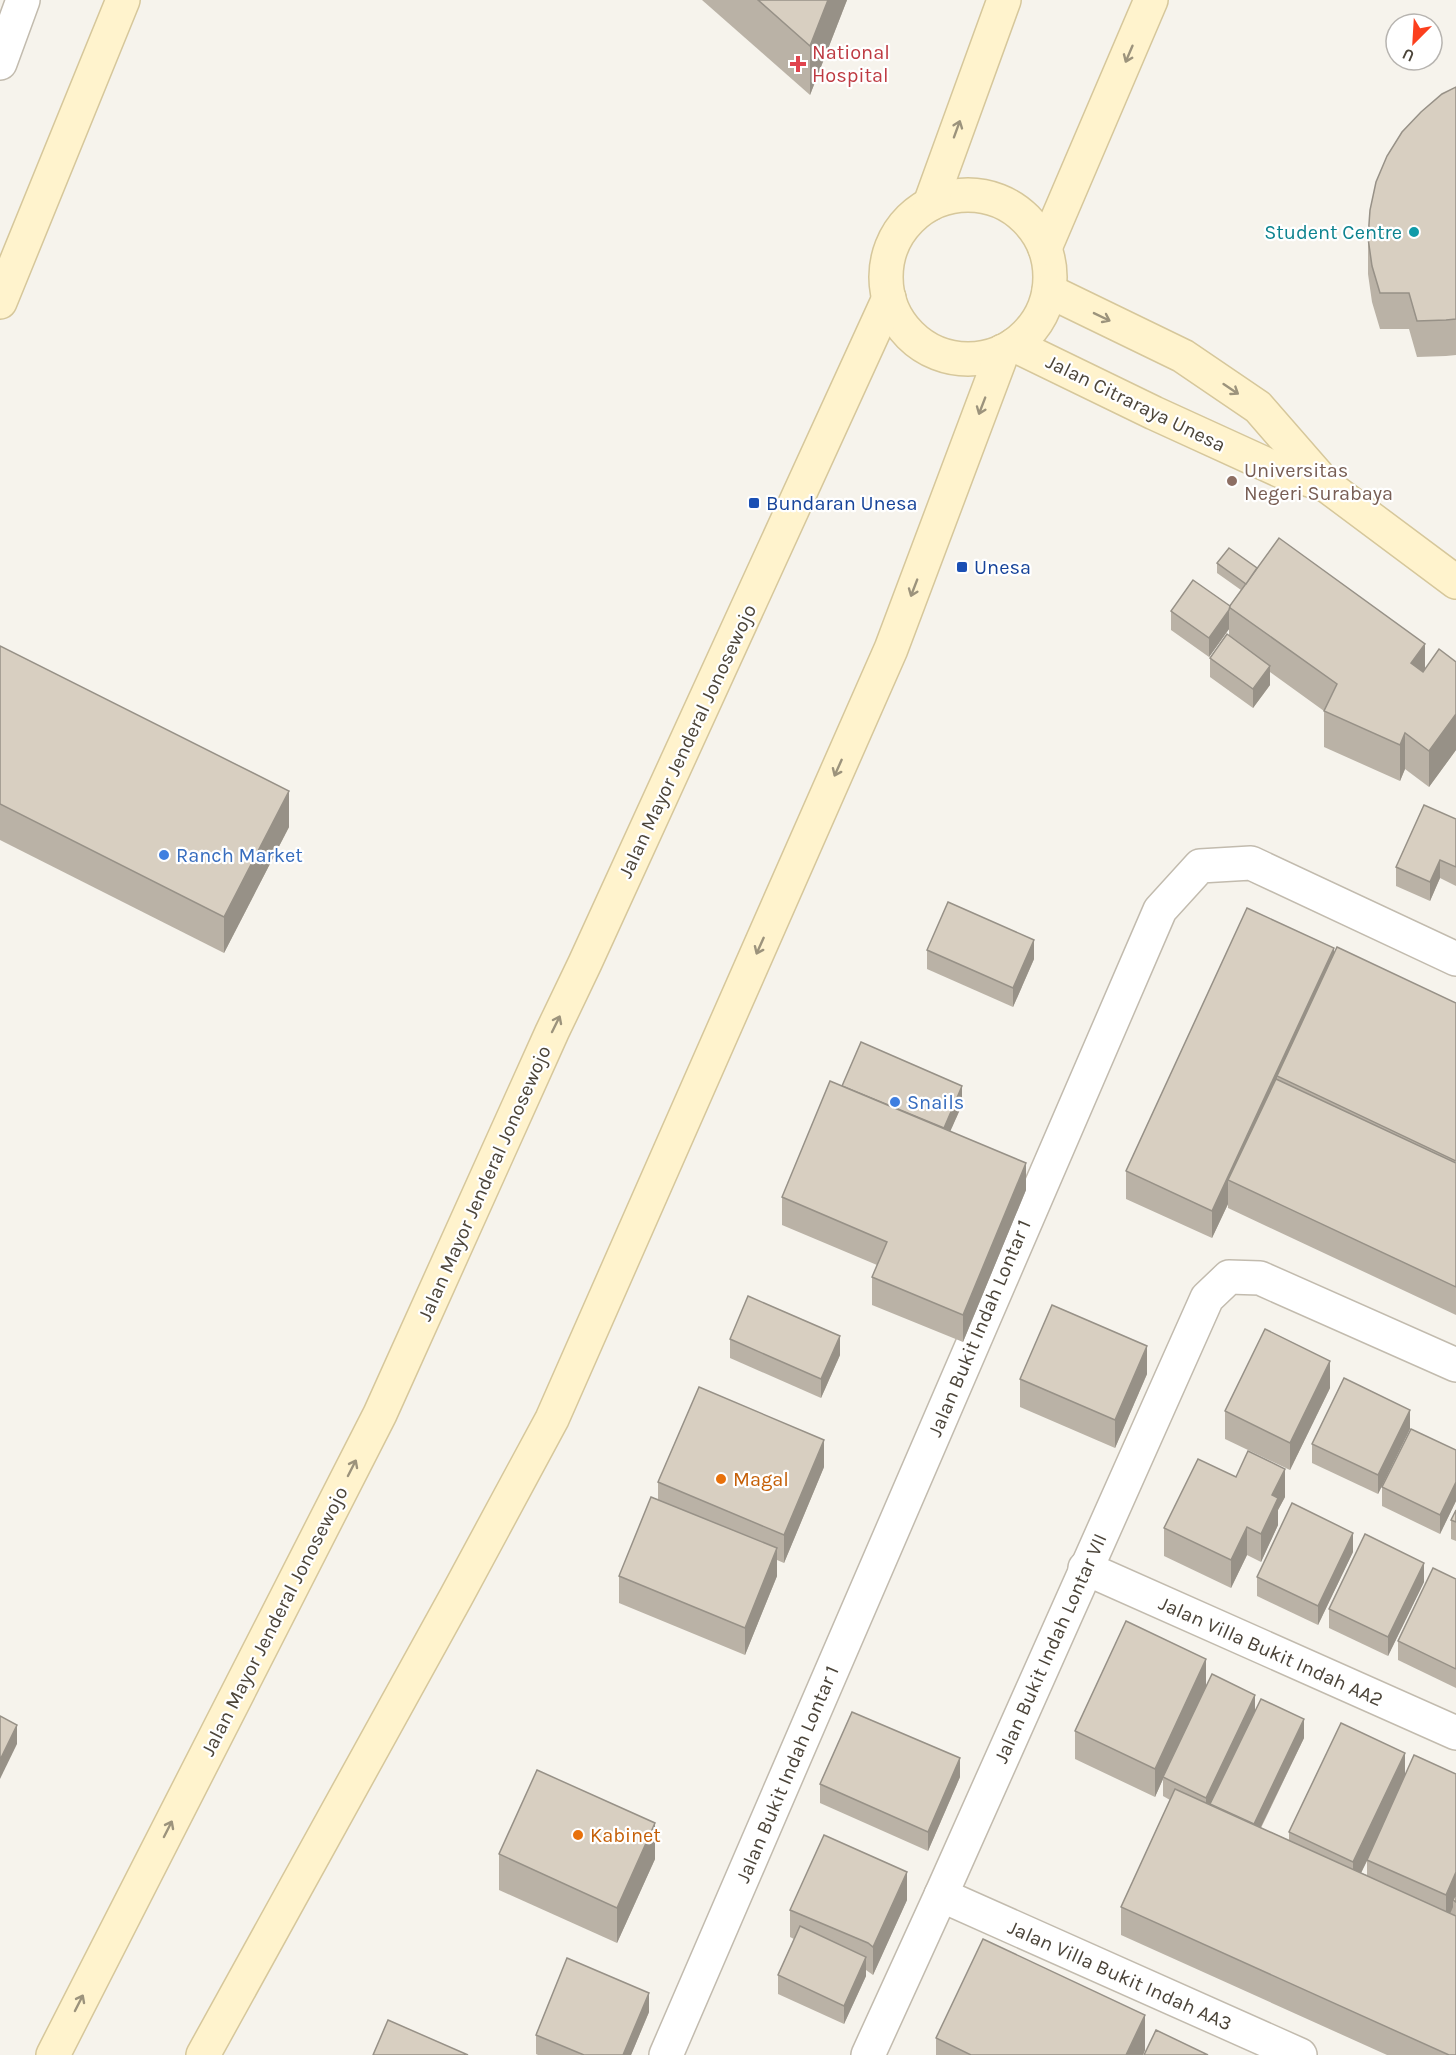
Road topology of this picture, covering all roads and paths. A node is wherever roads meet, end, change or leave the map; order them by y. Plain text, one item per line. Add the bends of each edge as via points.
1 (23, 0) edge
2 (1004, 0) edge
3 (1151, 0) edge
4 (118, 2) edge
5 (0, 63) edge
6 (945, 161) junction
7 (930, 204) junction
8 (1061, 212) junction
9 (1045, 248) junction
10 (1049, 291) junction
11 (889, 298) junction
12 (0, 302) edge
13 (1009, 348) junction
14 (1326, 485) junction
15 (1456, 582) edge
16 (1456, 959) edge
17 (1456, 1365) edge
18 (1085, 1568) junction
19 (1456, 1733) edge
20 (941, 1895) junction
21 (53, 2055) edge
22 (204, 2055) edge
23 (666, 2055) edge
24 (868, 2055) edge
25 (1300, 2055) edge

1 - 5 street
6 -> 2 main road
3 -> 8 main road
4 - 12 main road
6 - 7 main road
6 - 8 main road
7 - 9 main road via 956,195 984,196 1010,206 1032,224
7 - 11 main road via 898,234 889,254
8 - 9 main road
9 - 10 main road
10 - 13 main road via 1043,312 1031,330
10 -> 14 main road, Jalan Citraraya Unesa via 1183,356 1258,407
11 - 13 main road via 899,320 914,338 934,351 956,357 980,357
21 -> 11 main road, Jalan Mayor Jenderal Jonosewojo via 380,1414
13 - 14 main road, Jalan Citraraya Unesa via 1283,472
13 -> 22 main road via 891,649 552,1419
14 - 15 main road, Jalan Citraraya Unesa
16 - 23 street, Jalan Bukit Indah Lontar 1 via 1251,863 1200,866 1160,910
17 - 18 street, Jalan Bukit Indah Lontar VII via 1260,1278 1229,1277 1207,1298
18 - 19 street, Jalan Villa Bukit Indah AA2
18 - 20 street, Jalan Bukit Indah Lontar VII
20 - 24 street, Jalan Bukit Indah Lontar VII
20 - 25 street, Jalan Villa Bukit Indah AA3

